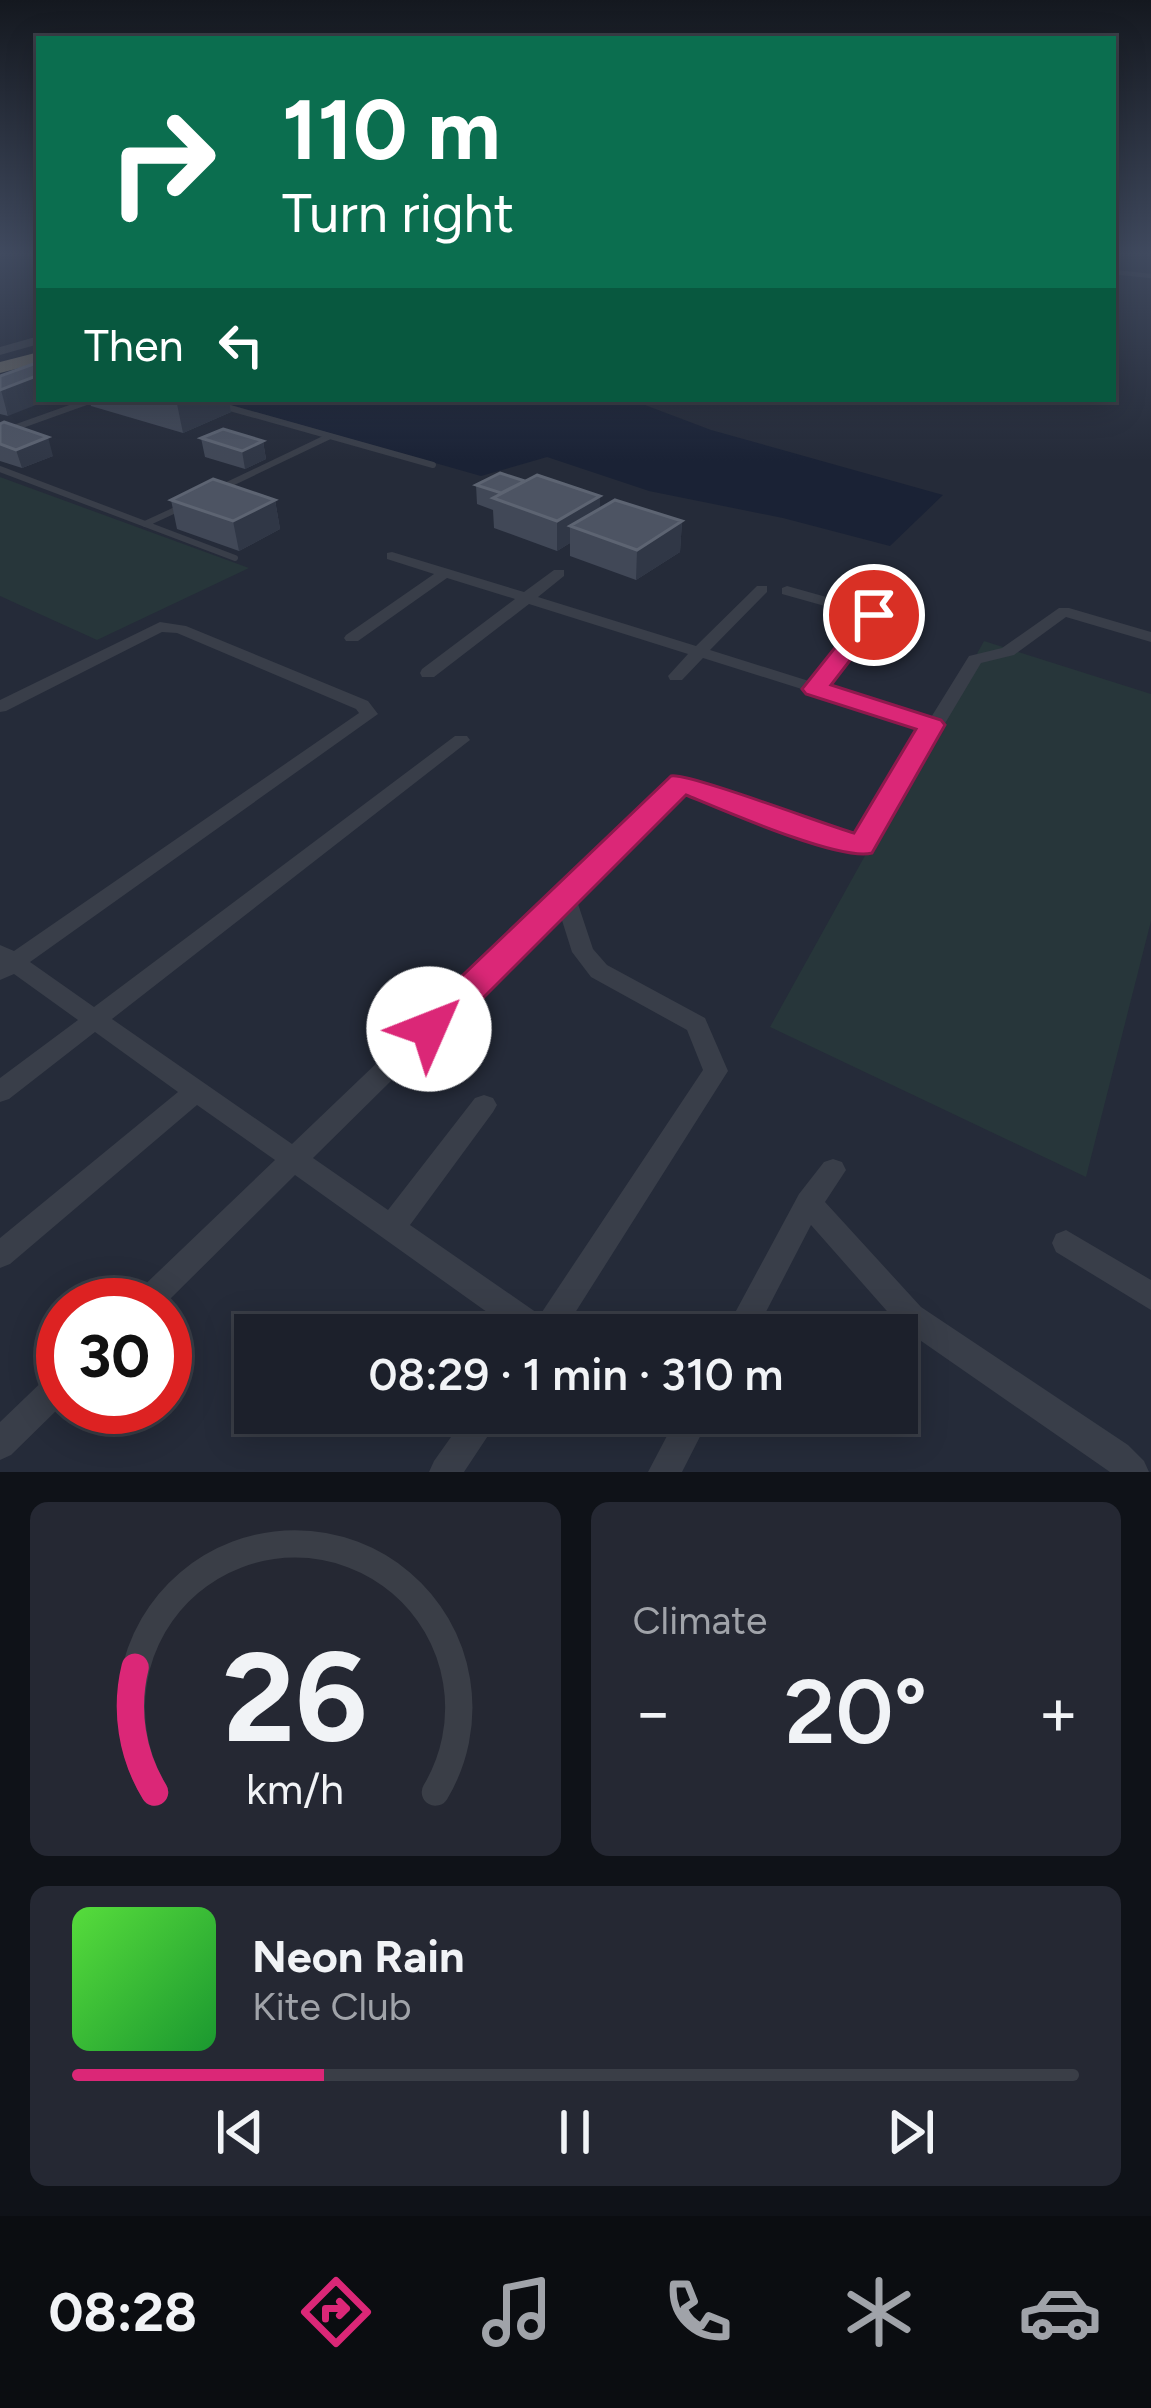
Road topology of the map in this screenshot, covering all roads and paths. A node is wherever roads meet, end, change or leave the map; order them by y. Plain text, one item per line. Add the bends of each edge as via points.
1 (36, 346) edge
2 (36, 361) edge
3 (3, 363) edge
4 (87, 402) edge
5 (209, 402) edge
6 (1, 435) edge
7 (330, 436) junction
8 (433, 466) dead end
9 (0, 469) edge
10 (207, 495) edge
11 (187, 505) edge
12 (146, 524) junction
13 (392, 556) dead end
14 (235, 558) dead end
15 (559, 572) dead end
16 (445, 573) junction
17 (762, 589) dead end
18 (787, 591) dead end
19 (525, 598) junction
20 (1151, 637) edge
21 (352, 638) dead end
22 (699, 652) junction
23 (428, 673) dead end
24 (676, 676) dead end
25 (815, 689) junction
26 (0, 707) edge
27 (932, 725) junction
28 (460, 740) dead end
29 (565, 897) junction
30 (4, 963) edge
31 (94, 1018) junction
32 (197, 1091) junction
33 (0, 1092) edge
34 (484, 1105) dead end
35 (293, 1162) junction
36 (833, 1170) dead end
37 (809, 1203) junction
38 (392, 1227) junction
39 (1066, 1244) dead end
40 (0, 1255) edge
41 (172, 1278) edge
42 (1151, 1296) edge
43 (514, 1314) edge
44 (558, 1314) edge
45 (749, 1314) edge
46 (36, 1409) edge
47 (472, 1434) edge
48 (685, 1434) edge
49 (0, 1444) edge
50 (1121, 1467) edge
51 (445, 1472) edge
52 (664, 1472) edge

1 - 3 highway
2 - 3 highway
4 - 6 lane
5 - 7 lane
7 - 8 lane
7 - 10 lane
9 - 12 lane
11 - 12 lane
12 - 14 lane
13 - 16 street
15 - 19 street
16 - 19 street
16 - 21 street
17 - 22 street
18 - 25 street via 874,615
19 - 22 street
19 - 23 street
20 - 27 street via 1075,610 1054,614 1008,652 975,660
22 - 24 street
22 - 25 street
25 - 27 street
26 - 30 street via 160,627 342,696 369,714
27 - 29 street via 862,846 682,782
28 - 31 street
29 - 35 street
29 - 44 street via 583,952 599,971 697,1024 716,1071
30 - 31 street
31 - 32 street
31 - 33 street
32 - 35 street
32 - 40 street
34 - 38 street
35 - 38 street
35 - 41 street
36 - 37 street
37 - 45 street
37 - 50 street via 911,1317
38 - 43 street
39 - 42 street
46 - 49 street
47 - 51 street
48 - 52 street

